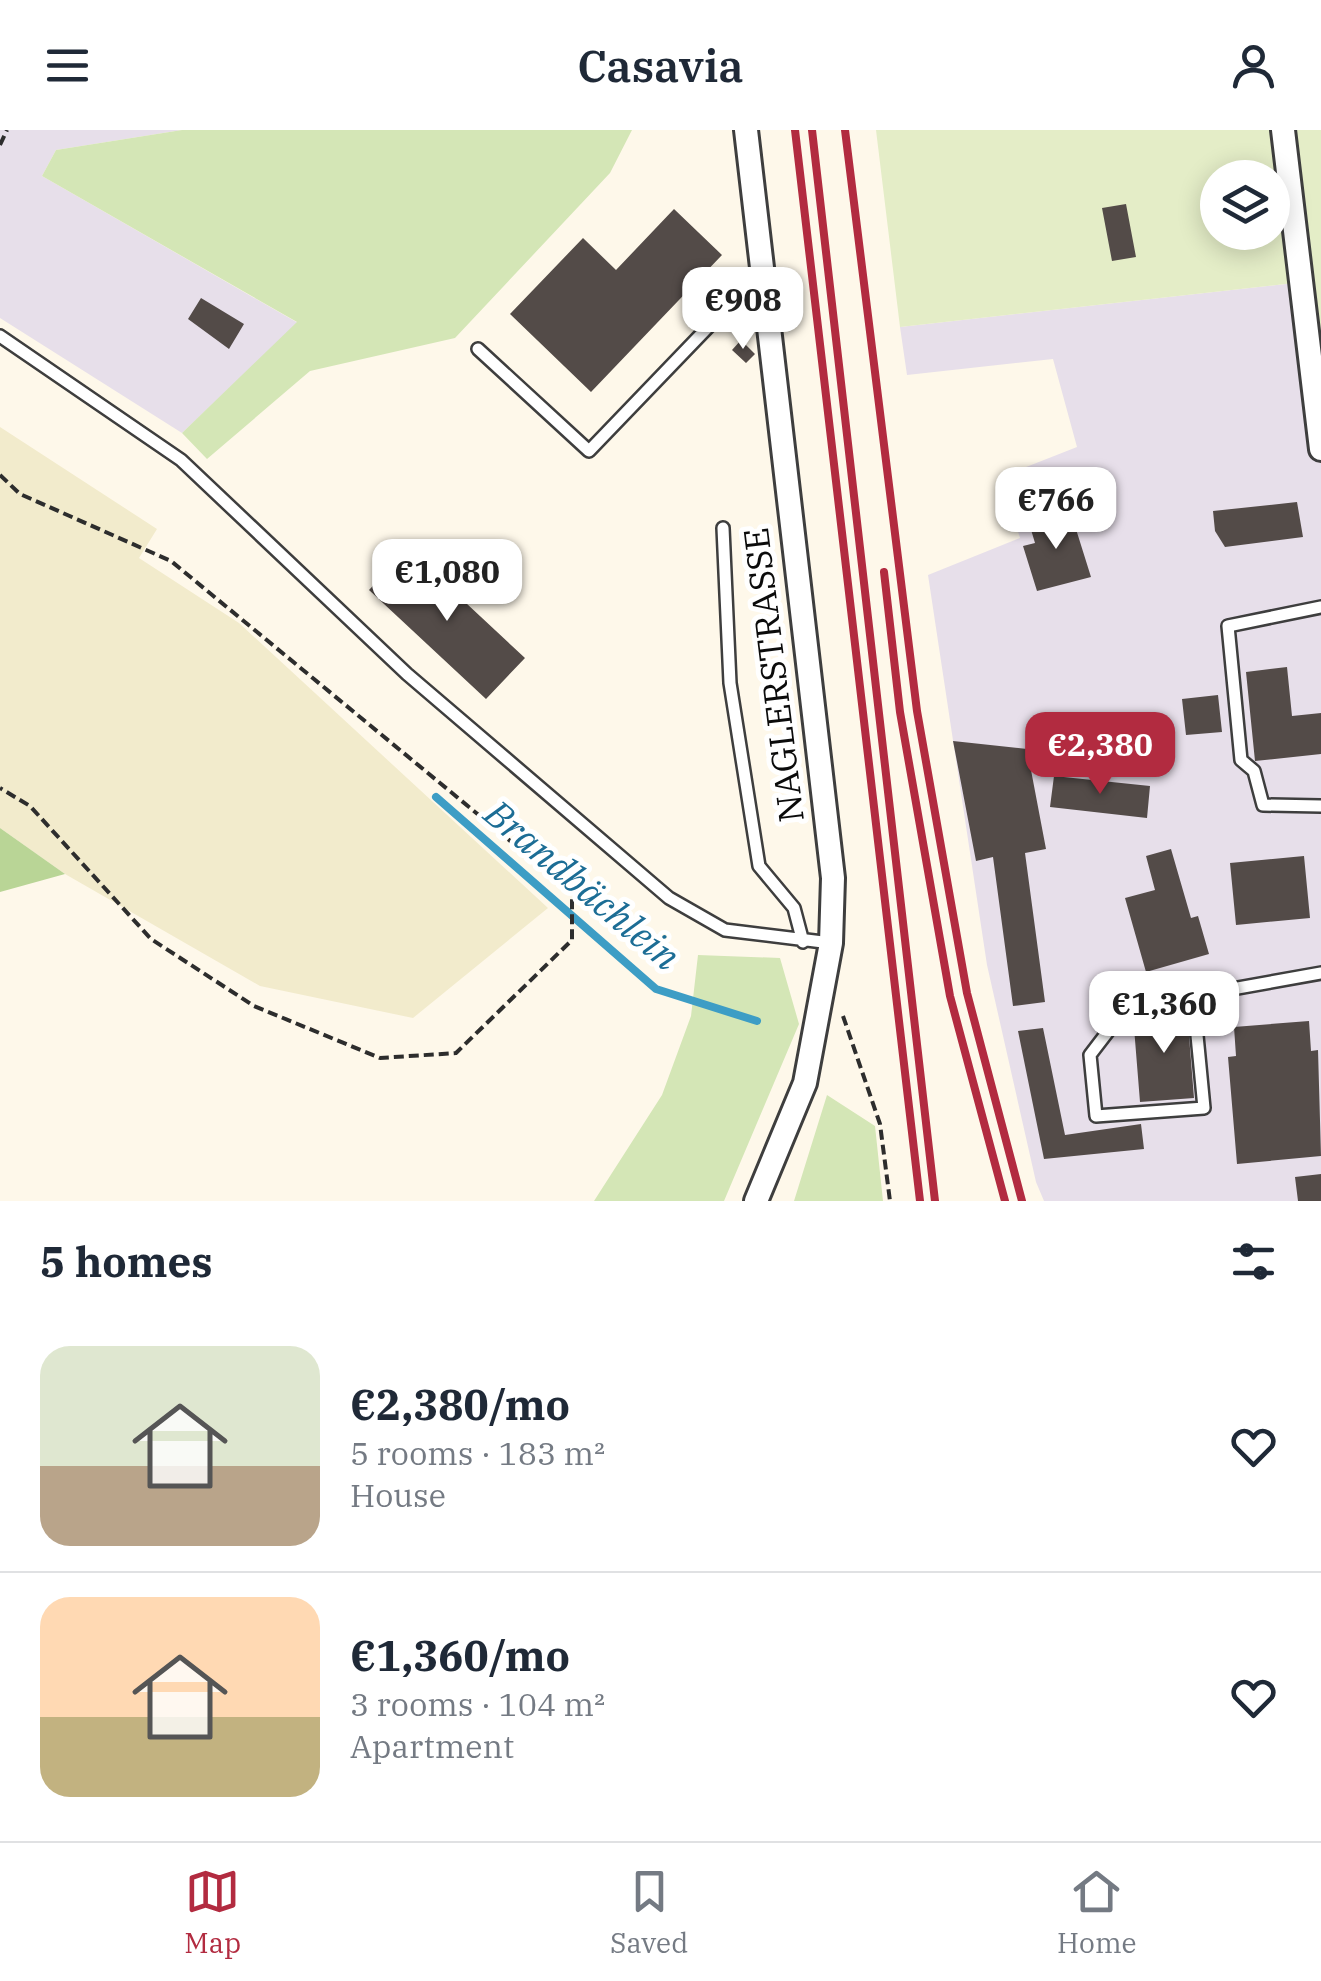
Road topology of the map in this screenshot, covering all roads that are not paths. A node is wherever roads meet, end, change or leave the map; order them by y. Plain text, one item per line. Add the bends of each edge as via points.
1 (746, 130) edge
2 (1284, 130) edge
3 (761, 272) junction
4 (0, 336) edge
5 (478, 348) dead end
6 (1321, 449) edge
7 (723, 528) dead end
8 (1321, 607) edge
9 (1321, 806) edge
10 (803, 942) junction
11 (831, 943) junction
12 (1321, 972) edge
13 (1193, 994) junction
14 (756, 1201) edge

1 - 3 street, NAGLERSTRASSE
2 - 6 street
3 - 5 lane via 589,451
3 - 11 street, NAGLERSTRASSE via 833,878
4 - 10 lane via 181,460 407,674 669,898 725,930
7 - 10 lane via 730,683 760,866 794,908
8 - 9 lane via 1228,626 1241,760 1254,771 1263,805
10 - 11 lane
11 - 14 street, NAGLERSTRASSE via 805,1083
12 - 13 lane
13 - 13 lane via 1126,1008 1090,1055 1096,1116 1204,1108

